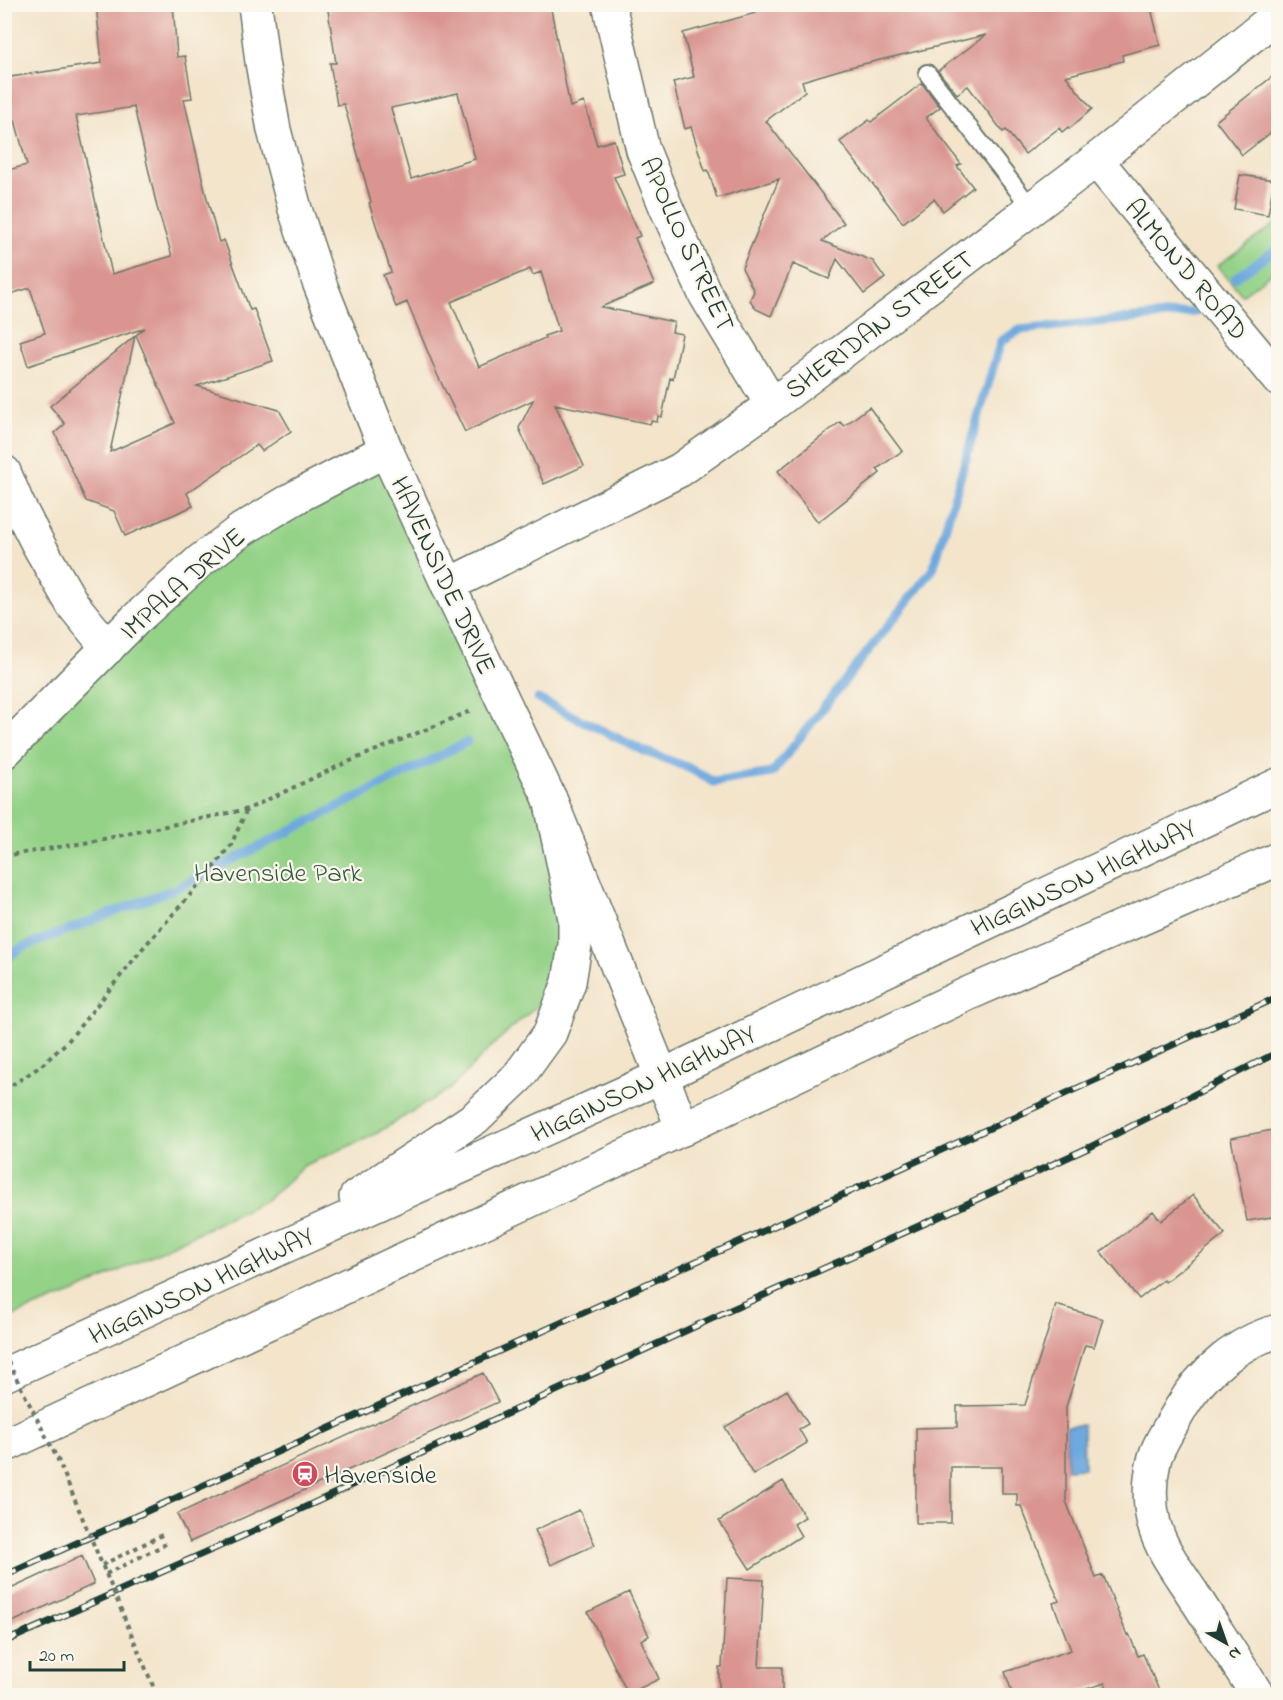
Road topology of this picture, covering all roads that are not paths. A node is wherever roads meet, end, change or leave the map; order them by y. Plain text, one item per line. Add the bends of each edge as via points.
1 (255, 4) edge
2 (609, 4) edge
3 (1278, 15) edge
4 (927, 74) dead end
5 (1096, 160) junction
6 (1032, 209) junction
7 (1278, 379) edge
8 (772, 405) junction
9 (386, 450) junction
10 (4, 472) edge
11 (11, 506) edge
12 (448, 585) junction
13 (108, 648) junction
14 (4, 752) edge
15 (1278, 785) edge
16 (550, 799) junction
17 (1278, 859) edge
18 (662, 1076) junction
19 (683, 1129) junction
20 (274, 1251) junction
21 (1278, 1330) edge
22 (4, 1376) edge
23 (4, 1446) edge
24 (1258, 1695) edge

1 - 9 main road, HAVENSIDE DRIVE via 273,130 295,209 319,282
2 - 8 main road, APOLLO STREET via 643,150 666,207 705,294
3 - 5 main road, SHERIDAN STREET
4 - 6 lane
5 - 6 main road, SHERIDAN STREET
5 - 7 main road, ALMOND ROAD
6 - 8 main road, SHERIDAN STREET
8 - 12 main road, SHERIDAN STREET via 680,470
9 - 12 main road, HAVENSIDE DRIVE
9 - 13 main road, IMPALA DRIVE via 241,530 200,561
10 - 11 main road
11 - 13 main road via 73,605
12 - 16 main road, HAVENSIDE DRIVE
13 - 14 main road, IMPALA DRIVE
15 - 18 main road, HIGGINSON HIGHWAY
16 - 18 main road, HAVENSIDE DRIVE
16 - 20 main road via 575,919 575,945 569,982 550,1033 518,1077 475,1118
17 - 19 main road via 967,994
18 - 19 main road, HAVENSIDE DRIVE
18 - 20 main road, HIGGINSON HIGHWAY
19 - 23 main road
20 - 22 main road, HIGGINSON HIGHWAY
21 - 24 main road via 1239,1347 1214,1367 1187,1398 1154,1458 1150,1485 1154,1526 1169,1558

